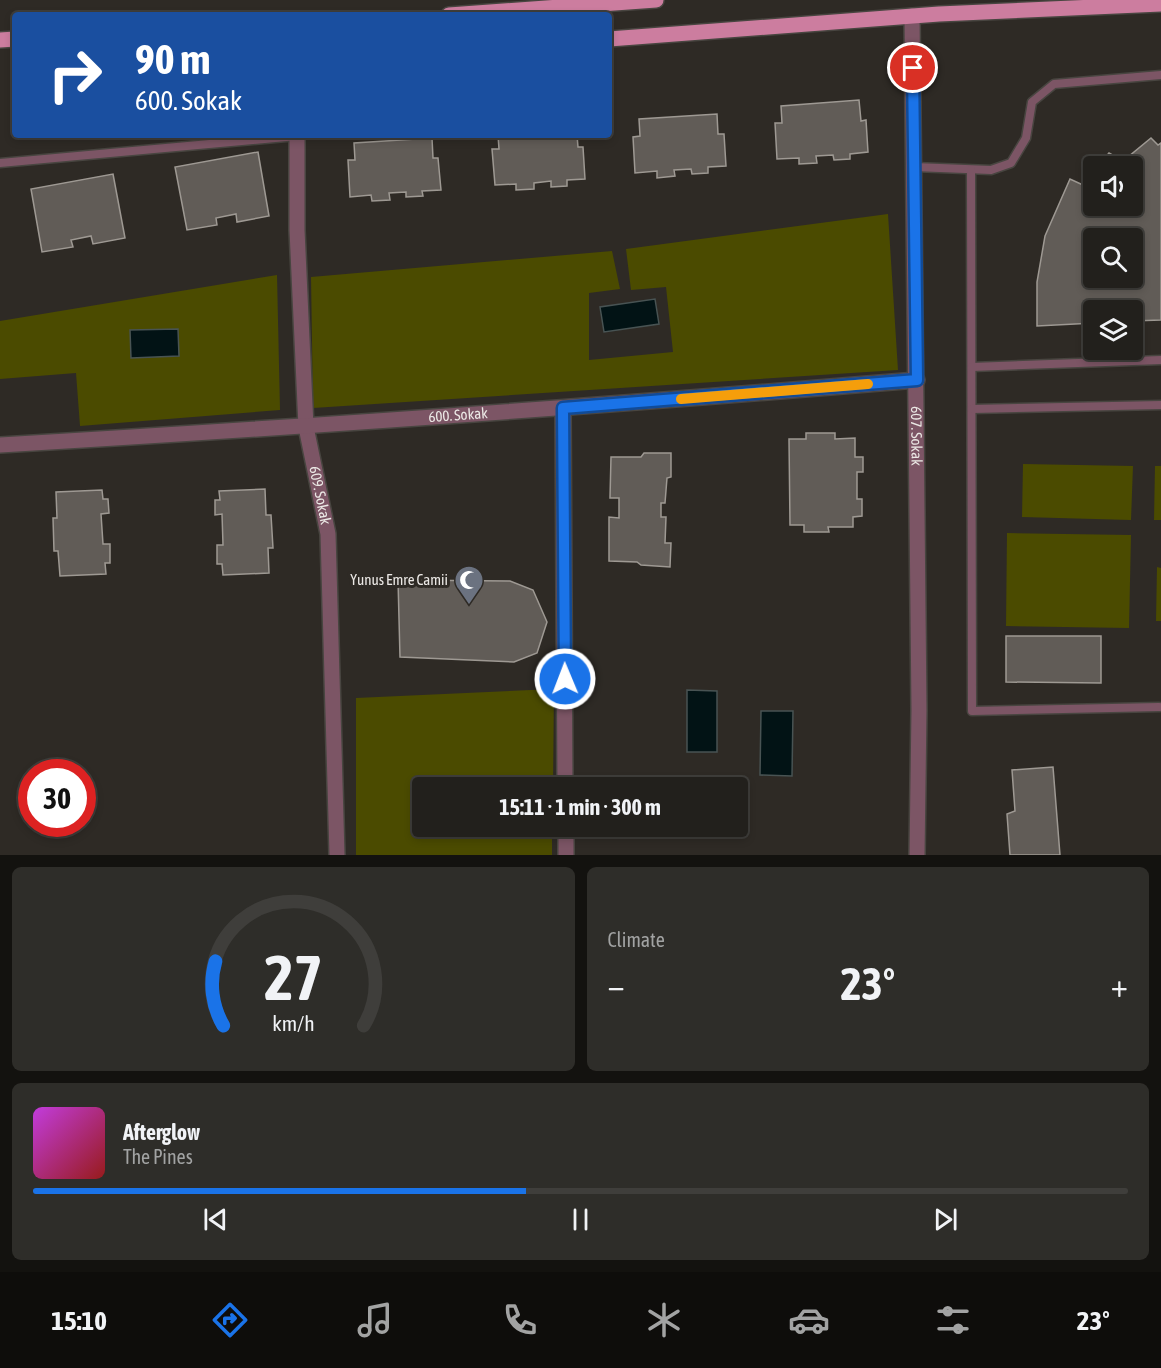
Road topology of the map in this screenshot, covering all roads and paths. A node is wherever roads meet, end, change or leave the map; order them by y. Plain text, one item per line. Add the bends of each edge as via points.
1 (656, 0) edge
2 (1161, 4) edge
3 (490, 12) edge
4 (912, 16) junction
5 (612, 39) edge
6 (1161, 75) edge
7 (265, 138) edge
8 (297, 138) edge
9 (0, 163) edge
10 (915, 167) junction
11 (971, 170) junction
12 (1161, 360) edge
13 (972, 367) junction
14 (917, 380) junction
15 (1161, 405) edge
16 (563, 408) junction
17 (972, 409) junction
18 (306, 427) junction
19 (0, 445) edge
20 (1159, 707) dead end
21 (565, 777) edge
22 (566, 837) edge
23 (337, 855) edge
24 (566, 855) edge
25 (916, 855) edge

1 - 3 main road
2 - 4 main road
4 - 5 main road
4 - 10 street, 607. Sokak
6 - 11 lane via 1054,84 1032,102 1026,138 1011,163 991,170
7 - 9 lane
8 - 18 street, 609. Sokak
10 - 11 lane
10 - 14 street, 607. Sokak
11 - 13 lane
12 - 13 lane
13 - 17 lane
14 - 16 street, 600. Sokak
14 - 25 street, 607. Sokak
15 - 17 lane
16 - 18 street, 600. Sokak
16 - 21 street
17 - 20 lane via 972,711
18 - 19 street, 600. Sokak
18 - 23 street, 609. Sokak via 328,534
22 - 24 street

